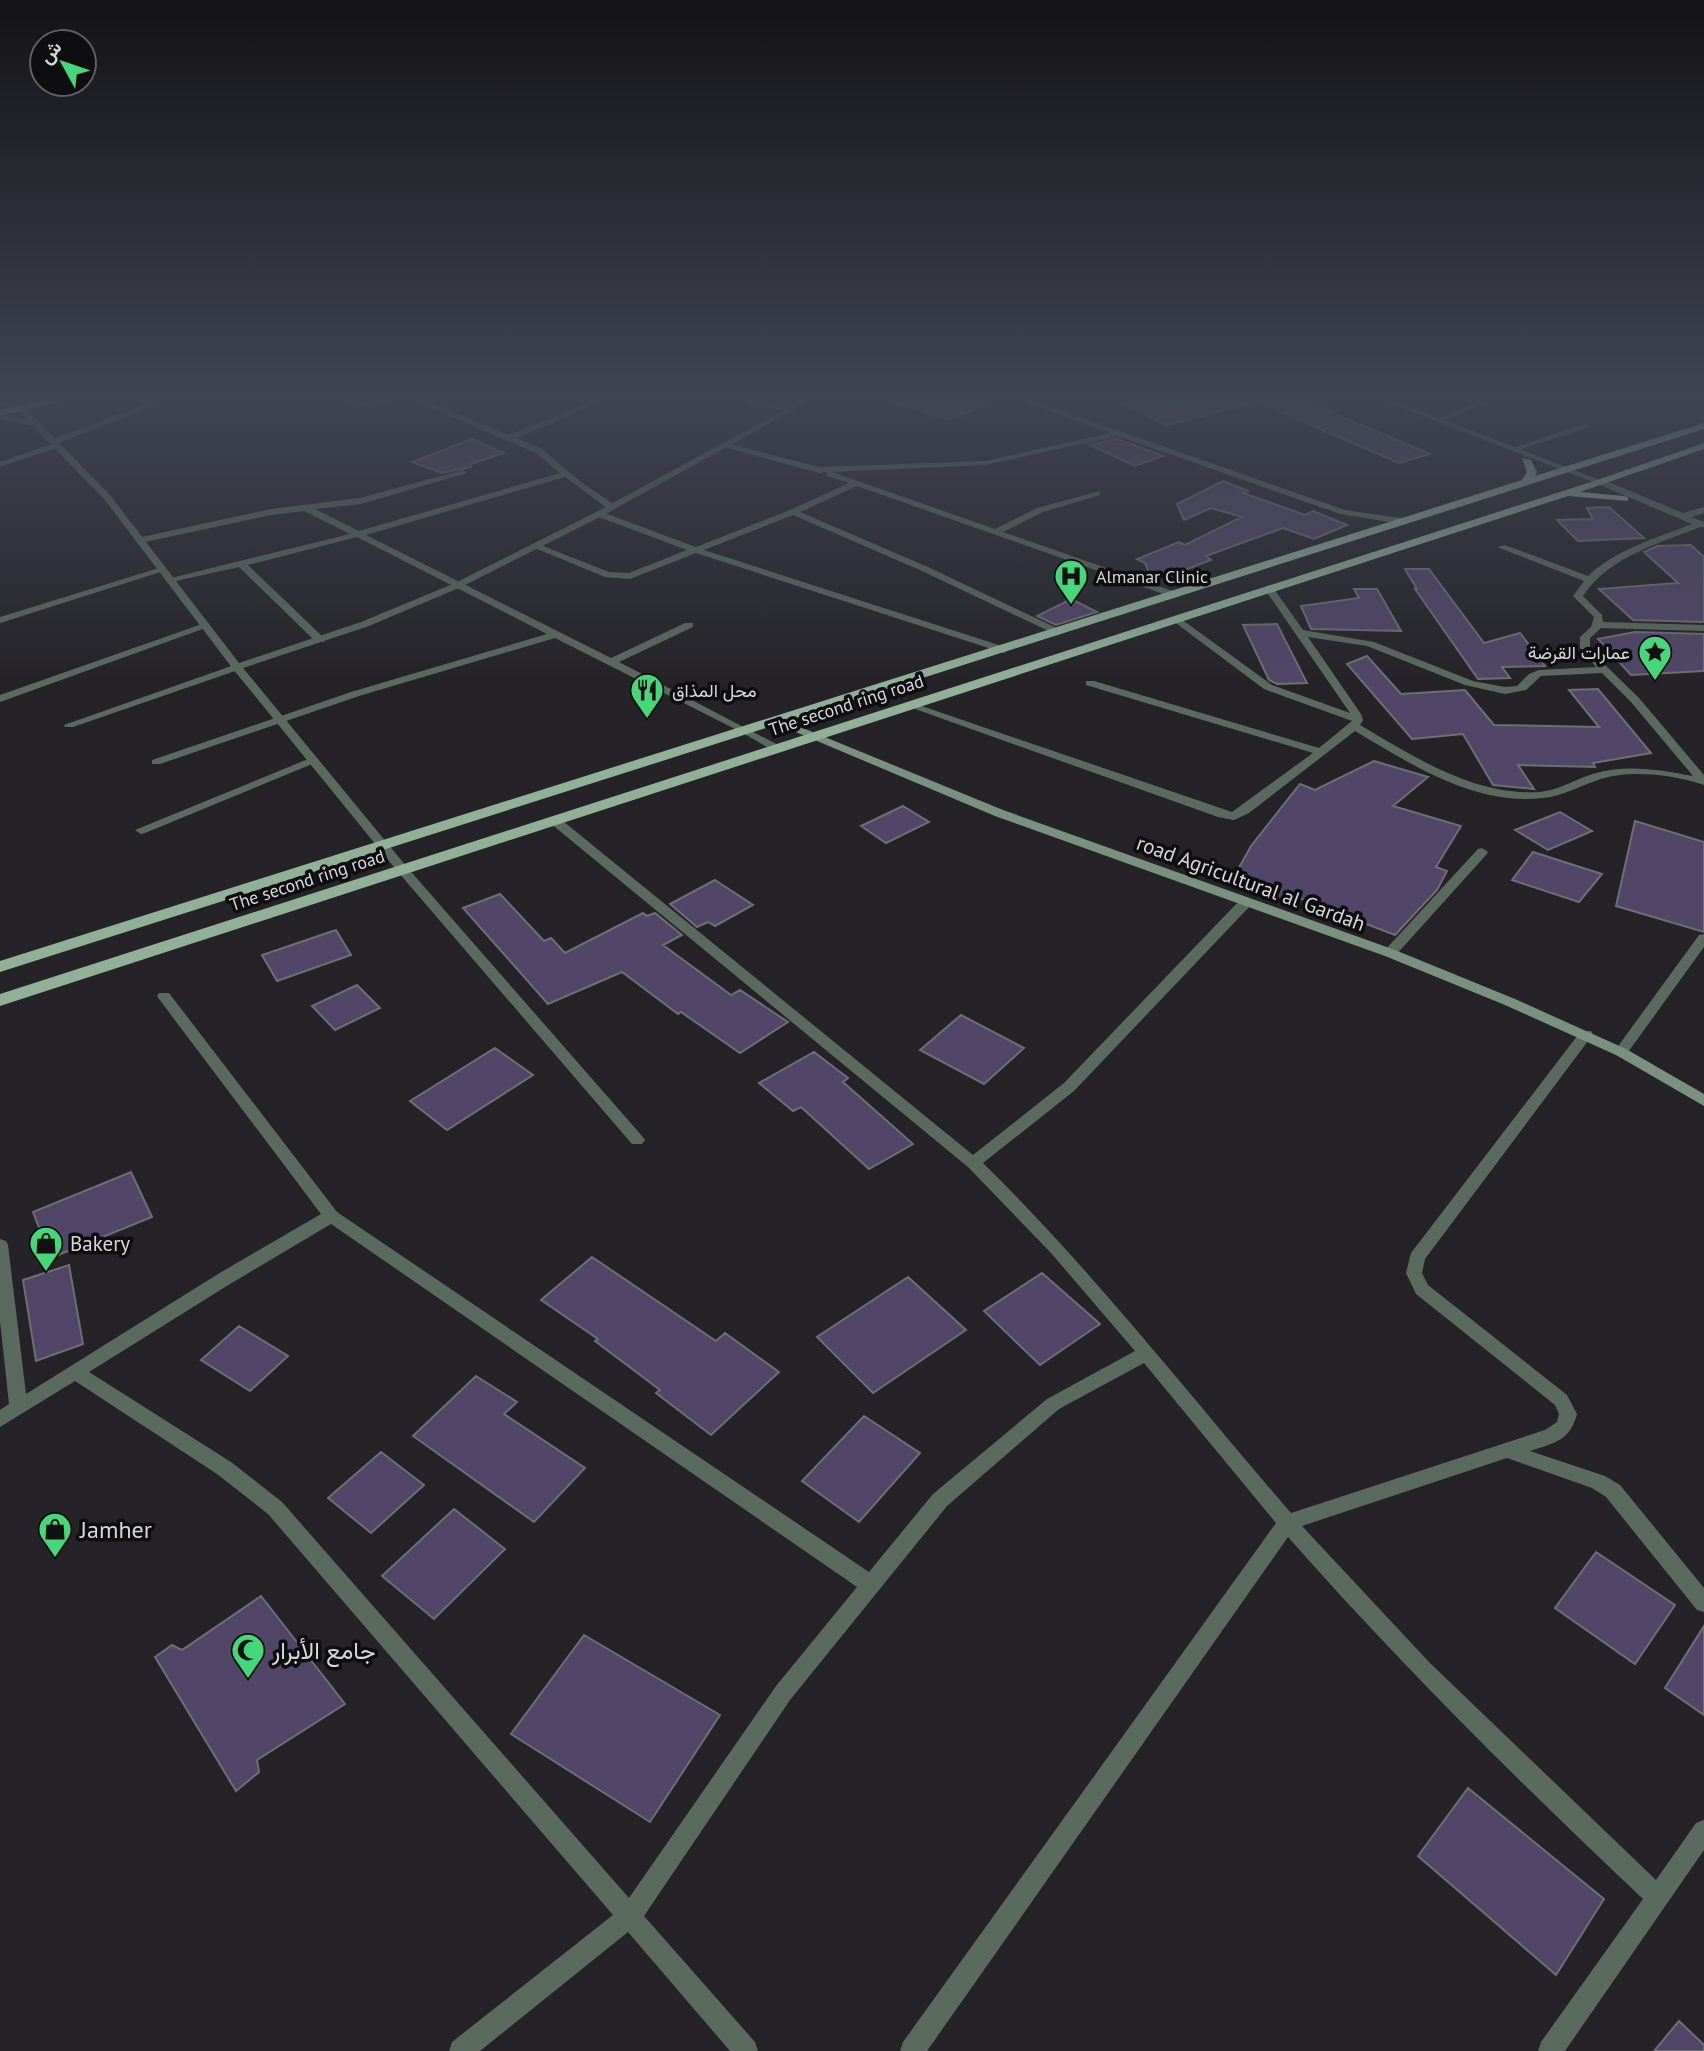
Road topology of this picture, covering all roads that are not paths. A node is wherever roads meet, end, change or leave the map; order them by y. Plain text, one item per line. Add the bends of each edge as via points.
1 (102, 492) edge
2 (395, 492) edge
3 (513, 492) edge
4 (590, 492) edge
5 (637, 492) edge
6 (838, 492) edge
7 (883, 492) edge
8 (1285, 492) edge
9 (1495, 492) edge
10 (1567, 492) edge
11 (1610, 492) edge
12 (1616, 492) edge
13 (1097, 493) dead end
14 (1555, 495) junction
15 (1624, 499) junction
16 (610, 506) junction
17 (306, 508) junction
18 (1704, 510) edge
19 (1667, 511) junction
20 (793, 512) junction
21 (1343, 512) junction
22 (599, 514) junction
23 (1680, 517) junction
24 (1401, 521) junction
25 (1702, 525) edge
26 (998, 531) junction
27 (1369, 532) junction
28 (359, 533) junction
29 (140, 540) junction
30 (535, 546) junction
31 (1502, 547) dead end
32 (695, 550) junction
33 (241, 563) junction
34 (162, 570) junction
35 (1588, 579) junction
36 (170, 581) junction
37 (458, 585) junction
38 (1269, 588) junction
39 (1175, 595) junction
40 (1174, 618) junction
41 (0, 620) edge
42 (689, 625) dead end
43 (1597, 625) junction
44 (206, 626) junction
45 (1704, 628) edge
46 (1057, 632) junction
47 (1300, 633) junction
48 (555, 635) junction
49 (320, 640) junction
50 (1004, 650) junction
51 (611, 662) junction
52 (237, 667) junction
53 (1603, 670) junction
54 (1090, 683) dead end
55 (0, 699) edge
56 (909, 705) junction
57 (278, 718) junction
58 (776, 720) junction
59 (1356, 723) junction
60 (69, 725) dead end
61 (745, 730) junction
62 (811, 737) junction
63 (776, 748) junction
64 (1321, 751) junction
65 (313, 760) junction
66 (156, 762) dead end
67 (1703, 782) edge
68 (554, 820) junction
69 (141, 830) dead end
70 (384, 846) junction
71 (1482, 852) dead end
72 (402, 869) junction
73 (1246, 902) junction
74 (1704, 938) edge
75 (1391, 953) junction
76 (0, 967) edge
77 (164, 996) dead end
78 (0, 1000) edge
79 (1586, 1034) junction
80 (1621, 1052) junction
81 (1704, 1101) edge
82 (637, 1140) dead end
83 (974, 1163) junction
84 (331, 1216) junction
85 (0, 1245) edge
86 (1145, 1354) junction
87 (76, 1373) junction
88 (19, 1406) junction
89 (0, 1419) edge
90 (1506, 1450) junction
91 (1287, 1523) junction
92 (871, 1585) junction
93 (1704, 1603) edge
94 (1704, 1831) edge
95 (1656, 1896) junction
96 (631, 1915) junction
97 (461, 2051) edge
98 (746, 2051) edge
99 (912, 2051) edge
100 (1550, 2051) edge

1 - 29 street
2 - 17 street
3 - 28 street
4 - 16 street
5 - 16 street
6 - 20 street
7 - 26 street
8 - 21 street
9 - 24 main road, The second ring road
10 - 14 main road, The second ring road
11 - 15 street
12 - 19 street
13 - 26 street via 1040,510
14 - 15 main road
14 - 38 main road, The second ring road
15 - 19 street
16 - 22 street
17 - 28 street
17 - 29 street
18 - 23 street
19 - 23 street
20 - 32 street
20 - 46 street
21 - 24 street
21 - 27 street
22 - 30 street
22 - 32 street
23 - 25 street
24 - 27 main road, The second ring road
25 - 35 street via 1616,559
26 - 39 street
27 - 39 main road, The second ring road
28 - 33 street
28 - 37 street
29 - 34 street
30 - 32 street via 620,577
30 - 37 street
31 - 35 street
32 - 50 street
33 - 36 street
33 - 49 street
34 - 36 street
34 - 41 street
35 - 43 street via 1578,596 1598,617
36 - 44 street
37 - 48 street
37 - 49 street
38 - 40 main road, The second ring road
38 - 47 street
39 - 46 main road, The second ring road
40 - 56 main road, The second ring road
40 - 59 street via 1268,687
42 - 51 street
43 - 45 street
43 - 53 street via 1585,637 1585,648
44 - 52 street
44 - 55 street
46 - 50 main road, The second ring road
47 - 53 street via 1378,646 1496,688 1519,689 1539,673
47 - 59 street via 1356,714
48 - 51 street
48 - 57 street
49 - 52 street
50 - 58 main road, The second ring road
51 - 61 street
52 - 57 street
52 - 60 street
53 - 67 street via 1635,700
54 - 64 street
56 - 62 main road, The second ring road
56 - 64 street via 1234,816
57 - 65 street
57 - 66 street
58 - 61 main road, The second ring road
58 - 62 main road, road Agricultural al Gardah
59 - 64 street
59 - 67 street via 1454,780 1489,792 1542,795 1628,772
61 - 63 street
61 - 70 main road, The second ring road
62 - 63 main road, The second ring road
62 - 73 main road, road Agricultural al Gardah via 999,813
63 - 68 main road, The second ring road
65 - 69 street
65 - 70 street
68 - 72 main road, The second ring road
68 - 83 street
70 - 72 street
70 - 76 main road, The second ring road
71 - 75 street
72 - 78 main road, The second ring road
72 - 82 street
73 - 75 main road, road Agricultural al Gardah
73 - 83 street via 1069,1087
74 - 80 street
75 - 79 main road, road Agricultural al Gardah
77 - 84 street
79 - 80 main road, road Agricultural al Gardah
79 - 90 street via 1417,1257 1414,1273 1422,1289 1561,1400 1568,1414 1565,1426 1551,1436
80 - 81 main road, road Agricultural al Gardah
83 - 86 street via 1030,1216
84 - 87 street
84 - 92 street
85 - 88 street
86 - 91 street
86 - 92 street via 1042,1413 940,1500
87 - 88 street
87 - 96 street via 224,1468 275,1508
88 - 89 street
90 - 91 street
90 - 93 street via 1612,1491
91 - 95 street via 1365,1611 1514,1762
91 - 99 street
92 - 96 street via 783,1693
94 - 95 street
95 - 100 street
96 - 97 street
96 - 98 street

